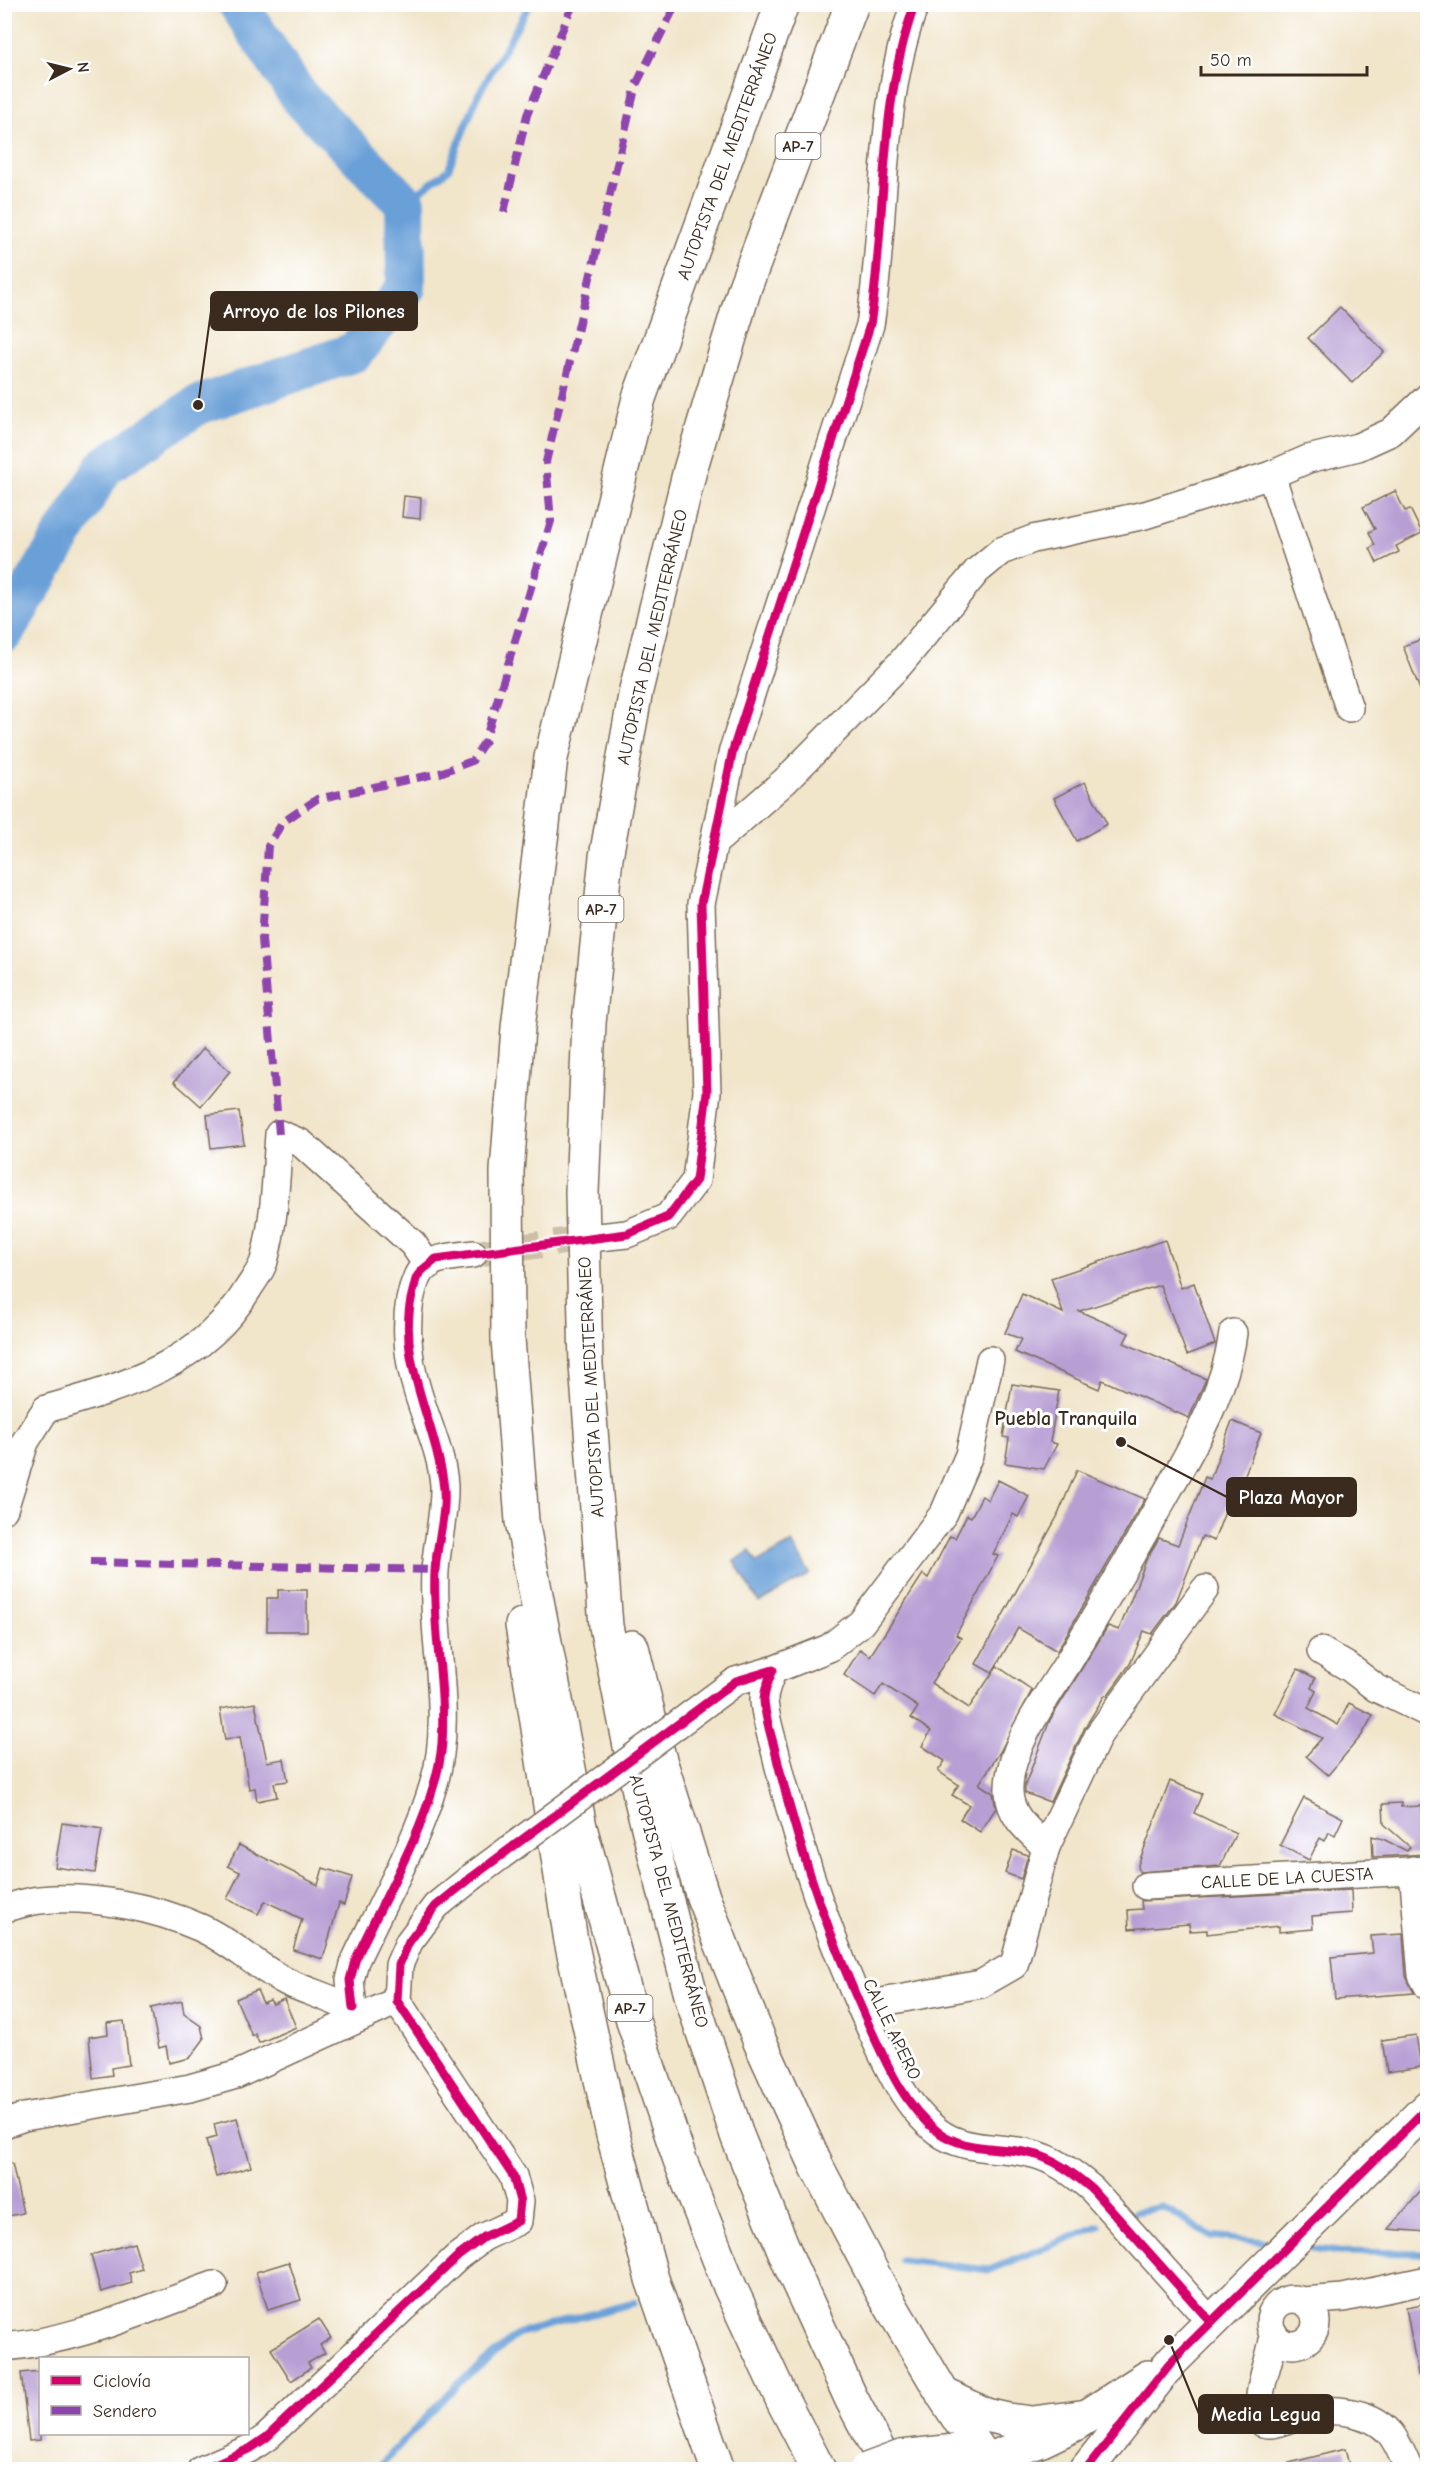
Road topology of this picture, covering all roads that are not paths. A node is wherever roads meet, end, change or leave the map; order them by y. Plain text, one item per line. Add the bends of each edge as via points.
1 (782, 4) edge
2 (852, 4) edge
3 (915, 4) edge
4 (1428, 397) edge
5 (1271, 475) junction
6 (1349, 708) dead end
7 (714, 843) junction
8 (589, 1239) tunnel mouth
9 (472, 1254) tunnel mouth
10 (428, 1266) junction
11 (1233, 1333) dead end
12 (990, 1360) dead end
13 (4, 1509) edge
14 (522, 1521) junction
15 (601, 1546) junction
16 (1205, 1589) dead end
17 (1321, 1651) dead end
18 (773, 1670) junction
19 (1428, 1713) edge
20 (1046, 1847) junction
21 (1420, 1870) edge
22 (1146, 1886) dead end
23 (4, 1908) edge
24 (1428, 1986) edge
25 (397, 2001) junction
26 (860, 2006) junction
27 (357, 2012) junction
28 (1428, 2106) edge
29 (4, 2124) edge
30 (1428, 2280) edge
31 (214, 2285) dead end
32 (1343, 2298) junction
33 (1303, 2301) junction
34 (1217, 2317) junction
35 (1273, 2323) junction
36 (1307, 2335) junction
37 (4, 2347) edge
38 (1172, 2361) junction
39 (1264, 2377) junction
40 (943, 2394) junction
41 (1088, 2416) junction
42 (982, 2459) edge
43 (201, 2469) edge
44 (718, 2469) edge
45 (819, 2469) edge
46 (866, 2469) edge
47 (889, 2469) edge
48 (1086, 2469) edge
49 (1409, 2469) edge

1 - 14 main road, AUTOPISTA DEL MEDITERRÁNEO / AP-7 via 639,398 551,758 518,1028 507,1171 508,1340
2 - 15 main road, AUTOPISTA DEL MEDITERRÁNEO / AP-7 via 745,287 690,470 636,690 606,857 590,1023 582,1192 586,1365
3 - 7 street via 886,124 878,272 870,325 733,750
4 - 5 street via 1391,432
5 - 6 street
5 - 7 street via 1145,515 1033,539 1001,550 976,571 900,664 785,781
7 - 8 street via 701,904 707,1092 696,1180 669,1217 627,1234
9 - 10 street via 436,1259
10 - 13 street via 413,1244 301,1143 279,1134 274,1208 263,1264 238,1306 208,1339 157,1371 45,1409 25,1443
10 - 27 street via 417,1275 410,1303 409,1344 417,1391 444,1483 444,1520 435,1570 442,1743 424,1814 355,1961 350,1980
11 - 20 street via 1229,1361 1207,1421 1114,1587 1024,1735 1009,1792 1014,1815
12 - 18 street via 969,1455 944,1513 861,1623 829,1648
14 - 44 main road via 522,1632 571,1941 613,2135 649,2268
14 - 45 main road, AUTOPISTA DEL MEDITERRÁNEO / AP-7 via 580,1827 634,2024 680,2160 730,2287
15 - 40 main road via 626,1621 659,1757 703,1897 760,2042 817,2167 882,2291
15 - 47 main road, AUTOPISTA DEL MEDITERRÁNEO / AP-7 via 606,1626 635,1773 693,1999 738,2138 786,2256 851,2398
16 - 20 street via 1099,1734
17 - 19 street via 1376,1688
18 - 25 street, bridge via 736,1681 436,1906 399,1965
18 - 26 street, CALLE APERO via 764,1700 793,1824 820,1907
20 - 26 street via 1014,1965 981,1984
21 - 22 street, CALLE DE LA CUESTA
21 - 24 street via 1422,1975
23 - 27 street via 39,1900 99,1901 153,1912 202,1929 283,1980
25 - 27 street
25 - 43 street via 513,2176 520,2201 518,2221 484,2237 457,2257 267,2437 233,2457
26 - 34 street, CALLE APERO via 886,2063 914,2107 937,2131 957,2142 1051,2159 1071,2172
27 - 29 street via 236,2075 190,2088 24,2117
28 - 34 main road
30 - 32 street
31 - 37 street via 80,2333 33,2345
32 - 33 street
32 - 36 street via 1330,2306
33 - 35 street via 1282,2301
33 - 36 street via 1313,2312
34 - 35 street
34 - 38 main road
35 - 36 street via 1285,2343
35 - 39 street
36 - 39 street
38 - 41 main road
38 - 48 main road
39 - 49 street via 1260,2416 1263,2423 1271,2426 1303,2413 1324,2410 1351,2412 1389,2432
40 - 41 main road via 986,2415 1008,2420 1032,2423
40 - 42 main road
41 - 42 main road via 1042,2440
42 - 46 main road, bridge via 901,2457

